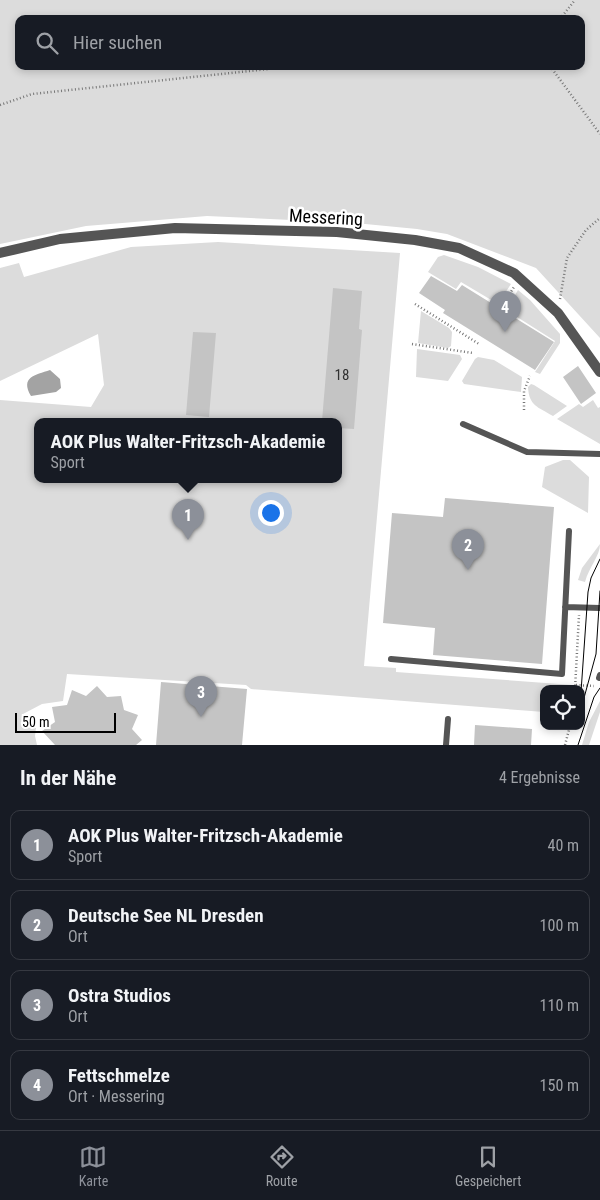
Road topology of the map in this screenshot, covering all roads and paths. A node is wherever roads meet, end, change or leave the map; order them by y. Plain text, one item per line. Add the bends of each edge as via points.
1 (575, 0) edge
2 (563, 15) edge
3 (259, 70) edge
4 (553, 70) edge
5 (0, 105) edge
6 (600, 134) edge
7 (600, 218) edge
8 (0, 253) edge
9 (520, 278) junction
10 (415, 304) dead end
11 (500, 309) dead end
12 (558, 312) junction
13 (412, 344) dead end
14 (478, 344) dead end
15 (473, 353) dead end
16 (600, 372) edge
17 (530, 376) dead end
18 (524, 410) dead end
19 (463, 424) dead end
20 (600, 454) edge
21 (569, 531) dead end
22 (565, 606) junction
23 (580, 607) junction
24 (600, 608) edge
25 (391, 659) dead end
26 (600, 676) edge
27 (577, 685) edge
28 (585, 686) edge
29 (448, 719) dead end
30 (569, 730) edge
31 (446, 745) edge
32 (565, 745) edge

1 - 2 path
3 - 5 path via 32,94
4 - 6 path
7 - 12 path via 586,230 567,258
8 - 9 street, Messering via 60,239 175,228 337,232 459,248 514,272
9 - 11 path
9 - 12 street, Messering
10 - 14 path
12 - 16 street, Messering
13 - 15 path
17 - 18 path via 524,391
19 - 20 lane via 527,452
21 - 22 lane
22 - 23 lane
22 - 25 lane via 562,674
23 - 24 lane
23 - 27 path
26 - 28 path via 595,686
29 - 31 lane
30 - 32 path

